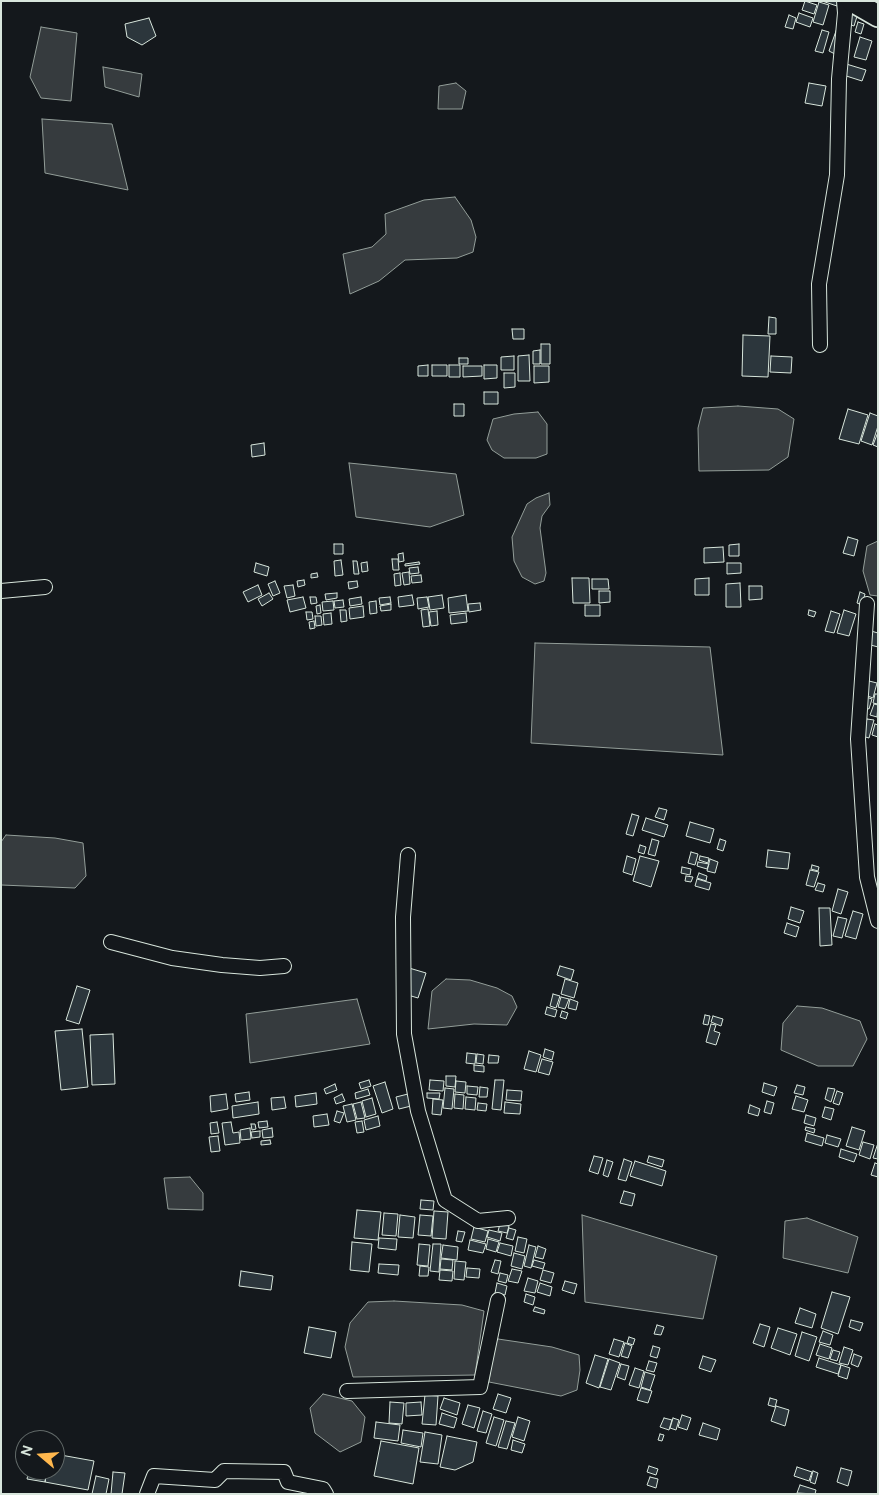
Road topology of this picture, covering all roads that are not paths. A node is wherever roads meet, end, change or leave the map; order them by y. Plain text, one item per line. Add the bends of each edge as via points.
1 (844, 1) edge
2 (852, 1) edge
3 (878, 16) edge
4 (820, 345) dead end
5 (45, 587) dead end
6 (1, 591) edge
7 (867, 604) dead end
8 (408, 855) dead end
9 (878, 921) edge
10 (111, 942) dead end
11 (284, 966) dead end
12 (508, 1218) dead end
13 (498, 1300) dead end
14 (348, 1391) dead end
15 (147, 1494) edge
16 (326, 1494) edge

1 - 4 street via 837,175 819,284
2 - 3 highway
5 - 6 street
7 - 9 street via 858,739 867,877
8 - 12 street via 403,917 404,1034 418,1111 445,1200 478,1221
10 - 11 street via 172,958 222,965
13 - 14 street via 480,1387
15 - 16 street via 154,1476 214,1480 224,1471 284,1472 288,1482 323,1489

